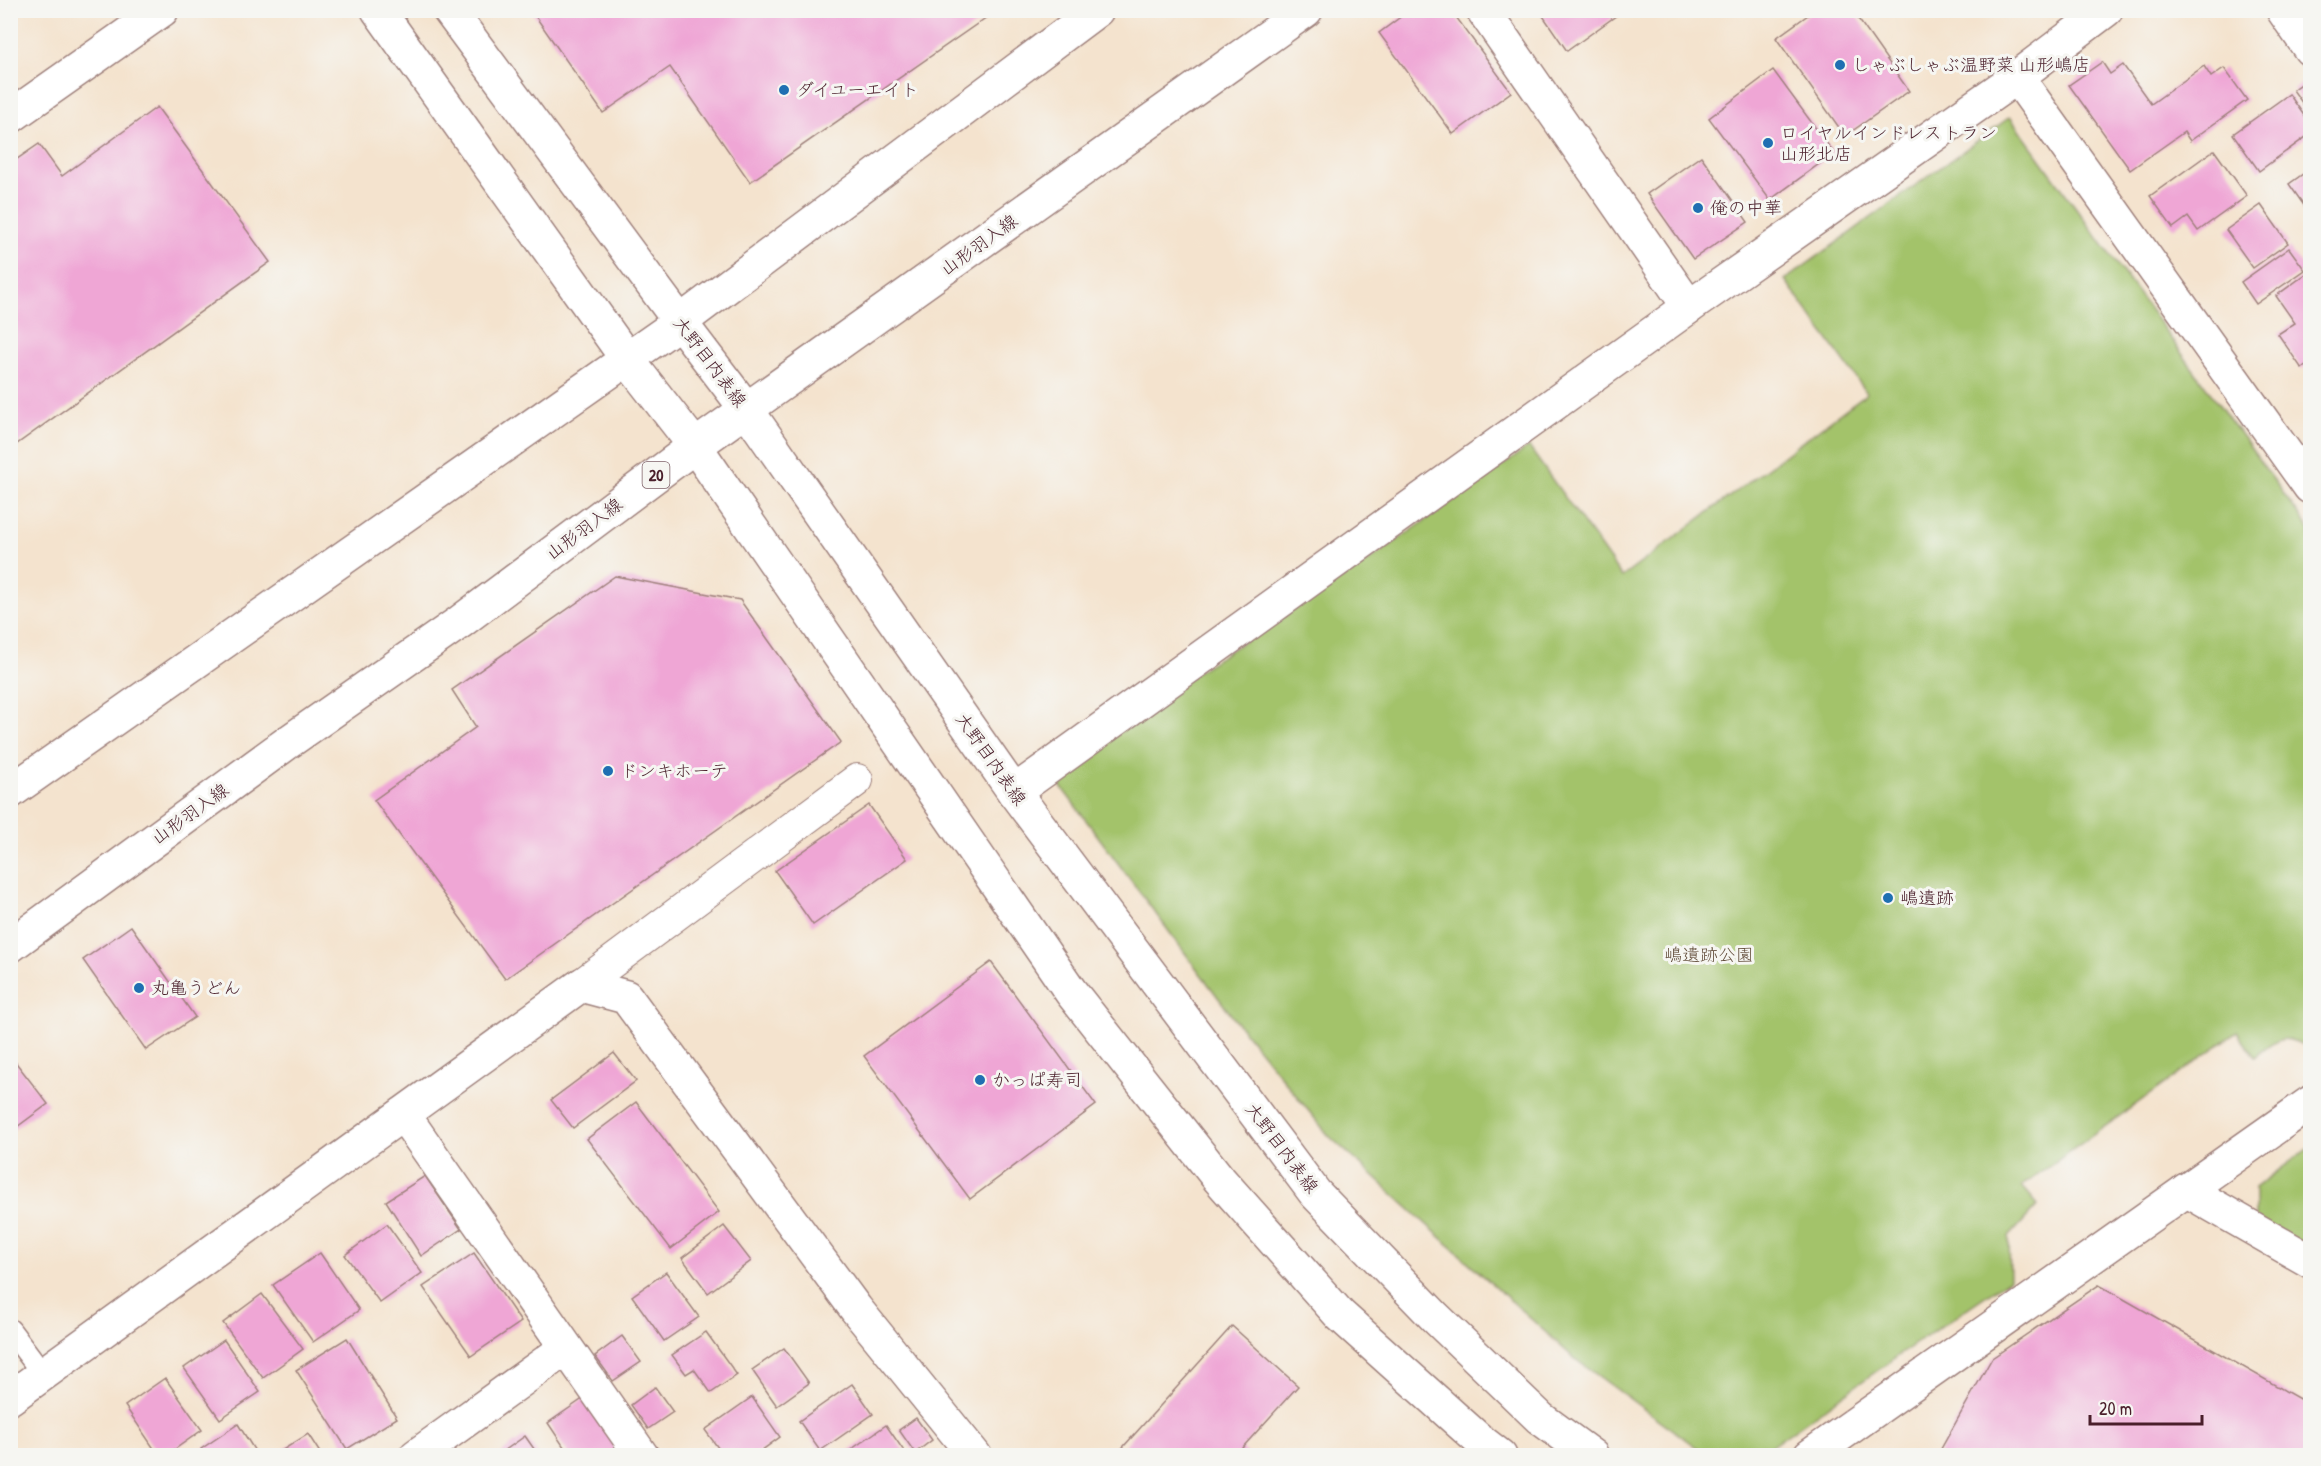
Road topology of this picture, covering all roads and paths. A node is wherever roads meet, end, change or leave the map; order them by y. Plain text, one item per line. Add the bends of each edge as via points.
1 (162, 10) edge
2 (378, 10) edge
3 (450, 10) edge
4 (1097, 10) edge
5 (1306, 10) edge
6 (1483, 10) edge
7 (2106, 10) edge
8 (2283, 10) edge
9 (2310, 49) edge
10 (2017, 77) junction
11 (10, 117) edge
12 (1689, 307) junction
13 (680, 322) junction
14 (627, 359) junction
15 (747, 410) junction
16 (695, 446) junction
17 (2310, 487) edge
18 (857, 780) dead end
19 (10, 792) edge
20 (1014, 792) junction
21 (10, 946) edge
22 (581, 985) junction
23 (2310, 1103) edge
24 (403, 1114) junction
25 (2186, 1190) junction
26 (2310, 1261) edge
27 (10, 1330) edge
28 (566, 1348) junction
29 (43, 1374) junction
30 (10, 1398) edge
31 (416, 1455) edge
32 (642, 1455) edge
33 (975, 1455) edge
34 (1500, 1455) edge
35 (1592, 1455) edge
36 (1810, 1455) edge

1 - 11 main road
2 - 14 main road
3 - 13 main road, 大野目内表線
4 - 13 main road
5 - 15 main road, 山形羽入線 / 20
6 - 12 main road
7 - 10 main road
8 - 9 main road
10 - 12 main road
10 - 17 main road
12 - 20 main road
13 - 14 main road
13 - 15 main road, 大野目内表線
14 - 16 main road
14 - 19 main road
15 - 16 main road, 山形羽入線 / 20
15 - 20 main road, 大野目内表線
16 - 21 main road, 山形羽入線 / 20 via 460,622
16 - 34 main road via 1071,992 1219,1179 1340,1315
18 - 22 street
20 - 35 main road, 大野目内表線 via 1315,1193 1540,1418
22 - 24 main road
22 - 33 main road via 626,997 856,1309
23 - 25 main road
24 - 28 main road
24 - 29 main road
25 - 26 main road
25 - 36 main road
27 - 29 lane
28 - 31 main road
28 - 32 main road
29 - 30 main road

